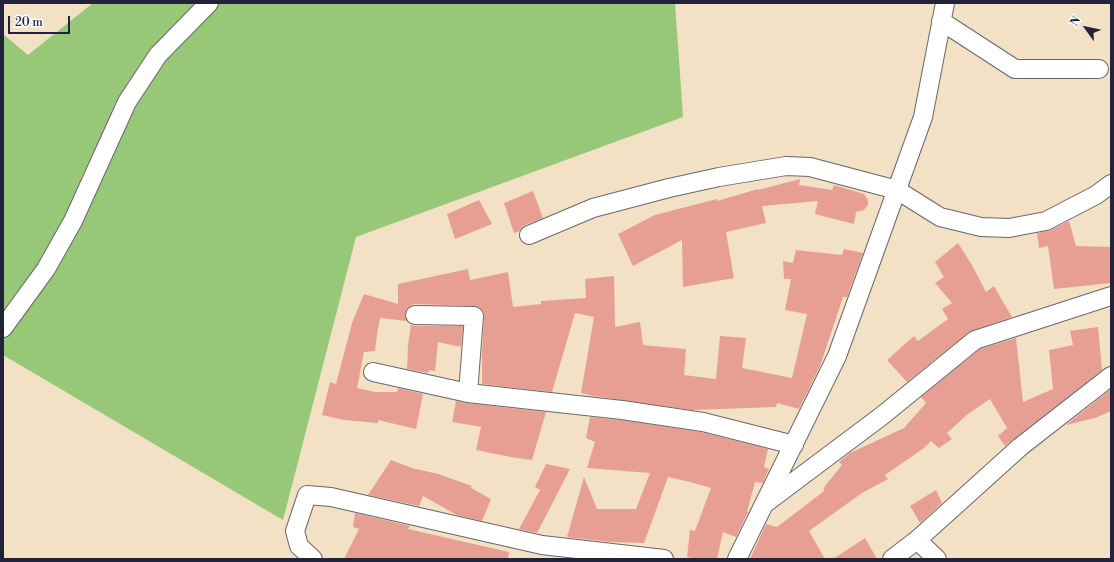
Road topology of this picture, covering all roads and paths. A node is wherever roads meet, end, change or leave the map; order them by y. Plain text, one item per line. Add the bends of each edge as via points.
1 (209, 3) edge
2 (944, 3) edge
3 (941, 21) junction
4 (1099, 69) dead end
5 (1111, 184) edge
6 (897, 190) junction
7 (530, 235) dead end
8 (1111, 296) edge
9 (415, 315) dead end
10 (3, 328) edge
11 (373, 372) dead end
12 (1111, 376) edge
13 (468, 393) junction
14 (794, 445) junction
15 (763, 504) junction
16 (917, 540) junction
17 (313, 559) edge
18 (664, 559) edge
19 (737, 559) edge
20 (892, 559) edge
21 (937, 559) edge

1 - 10 street via 158,55 127,102 73,221 46,269
2 - 3 street
3 - 4 street via 1015,69
3 - 6 street via 923,117
5 - 6 street via 1096,195 1046,221 1009,228 981,227 940,217
6 - 7 street via 810,167 786,166 719,177 593,208
6 - 14 street via 838,356
8 - 15 street via 975,340 883,415
9 - 13 street via 474,316
11 - 13 street
12 - 16 street via 1020,446
13 - 14 street via 703,422
14 - 15 street
15 - 19 street
16 - 20 street
16 - 21 street
17 - 18 street via 299,546 295,531 307,496 331,497 542,545

